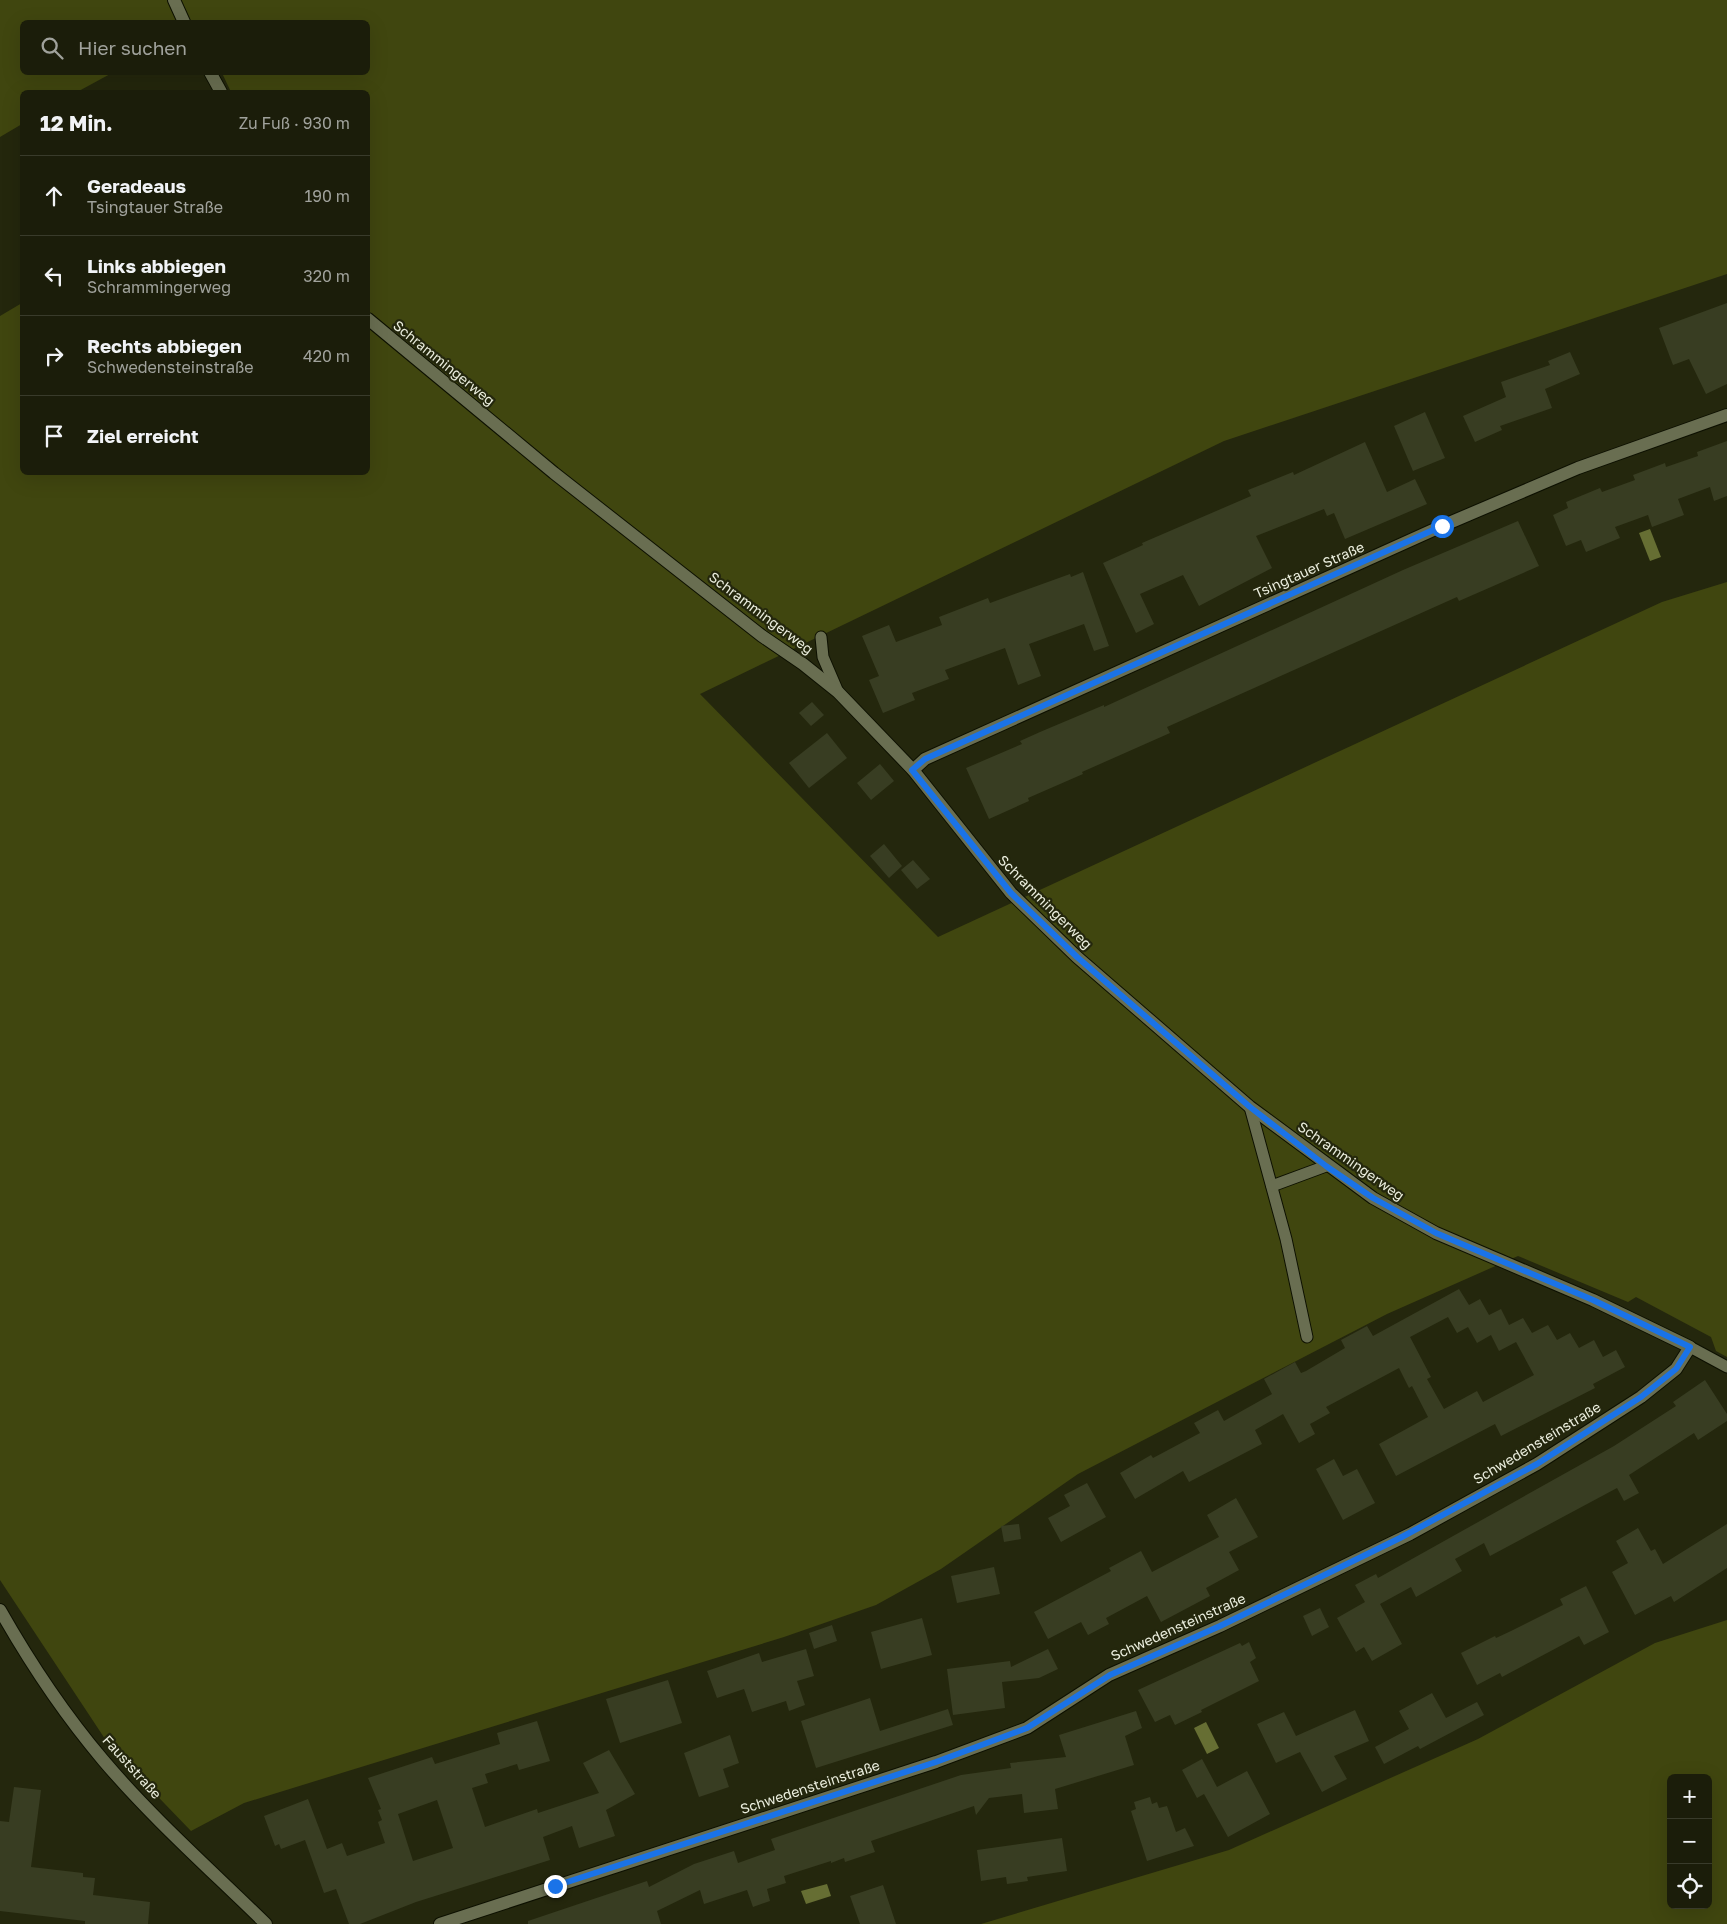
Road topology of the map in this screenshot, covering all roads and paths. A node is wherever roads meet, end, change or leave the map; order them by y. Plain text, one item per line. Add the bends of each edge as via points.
1 (174, 0) edge
2 (183, 20) edge
3 (212, 75) edge
4 (220, 90) edge
5 (370, 321) edge
6 (1727, 415) edge
7 (821, 637) dead end
8 (823, 657) junction
9 (804, 664) junction
10 (838, 692) junction
11 (912, 770) junction
12 (1250, 1107) junction
13 (1326, 1166) junction
14 (1272, 1186) junction
15 (1308, 1337) dead end
16 (1690, 1347) junction
17 (1727, 1367) edge
18 (0, 1610) edge
19 (266, 1924) edge
20 (440, 1924) edge

1 - 2 street
3 - 4 street
5 - 9 street, Schrammingerweg via 554,473 762,636
6 - 11 street, Tsingtauer Straße via 1578,468 1442,526 925,759
7 - 8 lane
8 - 9 lane
8 - 10 lane
9 - 10 street, Schrammingerweg
10 - 11 street, Schrammingerweg
11 - 12 street, Schrammingerweg via 1011,893 1077,957
12 - 13 street, Schrammingerweg
12 - 14 lane
13 - 14 lane
13 - 16 street, Schrammingerweg via 1373,1198 1436,1233 1593,1300
14 - 15 lane
16 - 17 lane, Schrammingerweg
16 - 20 street, Schwedensteinstraße via 1676,1369 1641,1397 1537,1464 1400,1538 1220,1626 1110,1675 1027,1728 936,1762
18 - 19 street, Fauststraße via 63,1709 103,1760 152,1813

